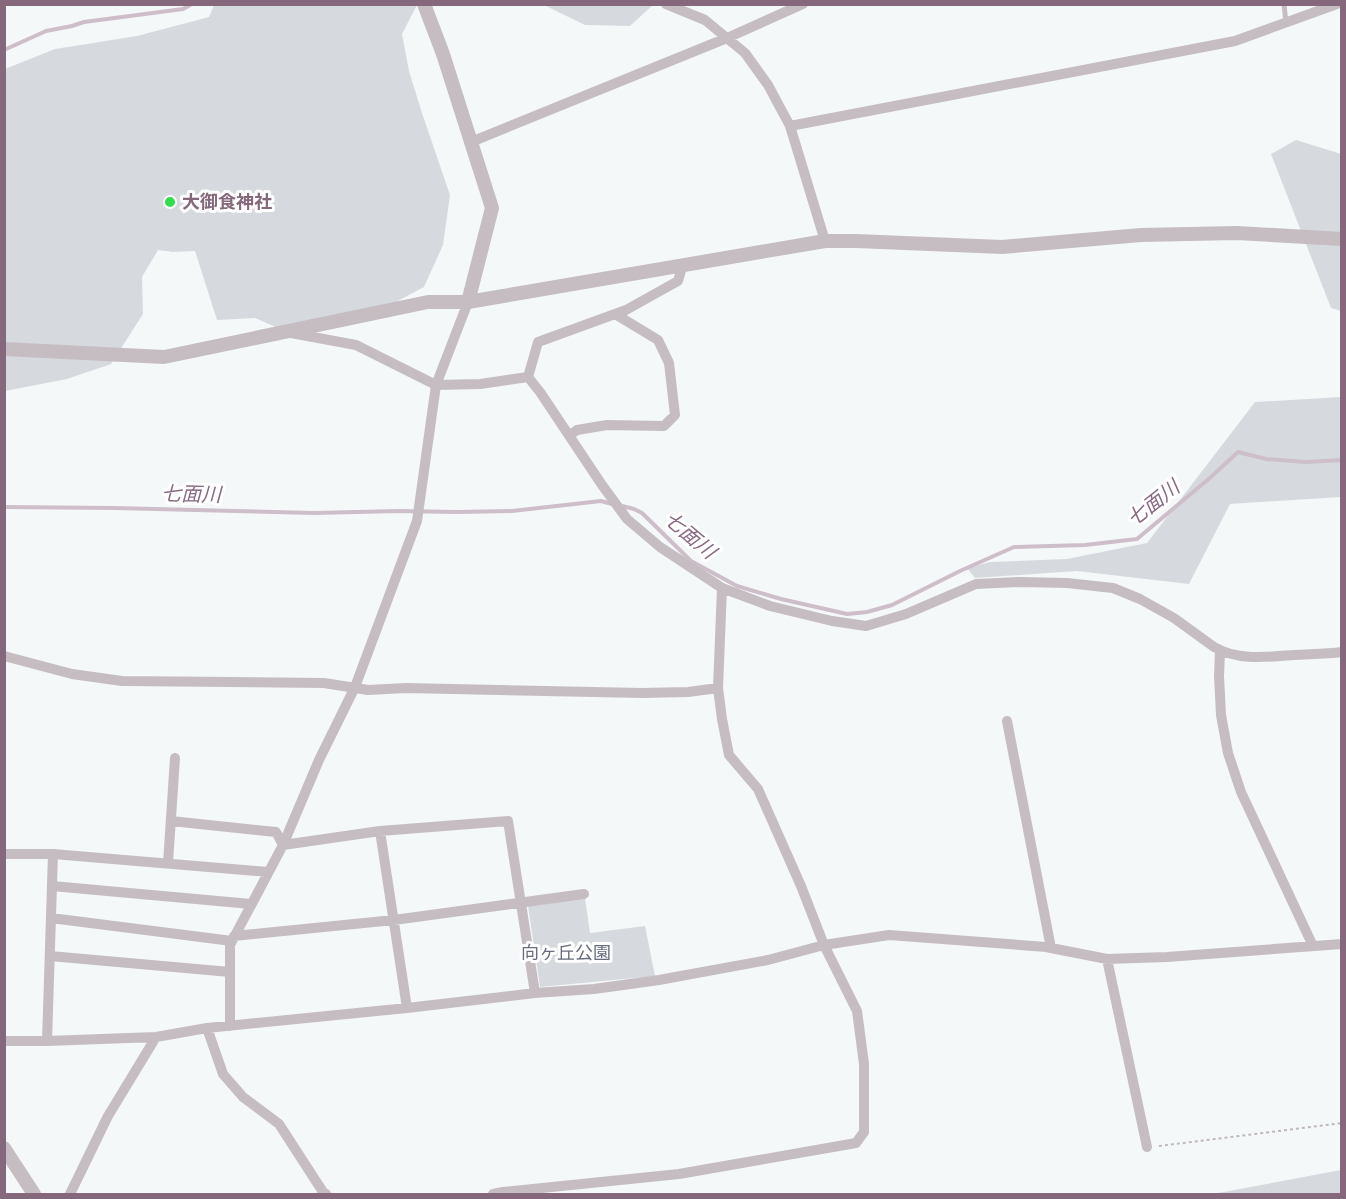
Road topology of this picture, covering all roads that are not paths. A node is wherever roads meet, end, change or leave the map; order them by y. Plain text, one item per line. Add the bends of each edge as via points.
1 (424, 4) edge
2 (666, 4) edge
3 (803, 4) edge
4 (1284, 4) edge
5 (1337, 4) edge
6 (1286, 23) junction
7 (727, 38) junction
8 (790, 126) junction
9 (471, 142) junction
10 (1341, 239) edge
11 (825, 241) junction
12 (682, 267) junction
13 (468, 302) junction
14 (615, 314) junction
15 (285, 332) junction
16 (4, 349) edge
17 (528, 377) junction
18 (436, 385) junction
19 (570, 435) junction
20 (722, 588) junction
21 (1220, 651) junction
22 (1341, 652) edge
23 (4, 656) edge
24 (355, 687) junction
25 (718, 688) junction
26 (1007, 721) dead end
27 (175, 758) dead end
28 (171, 821) junction
29 (380, 831) junction
30 (283, 845) junction
31 (4, 854) edge
32 (53, 854) junction
33 (168, 863) junction
34 (268, 872) junction
35 (52, 886) junction
36 (584, 894) dead end
37 (521, 903) junction
38 (251, 904) junction
39 (51, 918) junction
40 (394, 920) junction
41 (233, 938) junction
42 (1341, 944) edge
43 (825, 945) junction
44 (1313, 946) junction
45 (1051, 948) junction
46 (50, 956) junction
47 (1107, 959) junction
48 (230, 972) junction
49 (535, 993) junction
50 (407, 1008) junction
51 (230, 1026) junction
52 (207, 1028) junction
53 (156, 1037) junction
54 (4, 1041) edge
55 (47, 1041) junction
56 (1147, 1147) road end
57 (4, 1148) edge
58 (34, 1194) edge
59 (70, 1194) edge
60 (326, 1194) edge
61 (493, 1194) edge

1 - 9 street
2 - 7 street via 705,20
3 - 7 street
4 - 6 lane
5 - 6 street
6 - 8 street via 1235,41
7 - 8 street via 745,53
7 - 9 street
8 - 11 street
9 - 13 street via 492,208
10 - 11 street via 1237,232 1141,235 1002,248
11 - 12 street
12 - 13 street
12 - 14 street via 678,280
13 - 15 street via 428,302
13 - 18 street
14 - 17 street via 538,342
14 - 19 street via 658,340 669,363 675,415 664,426 607,425 577,429
15 - 16 street via 164,357
15 - 18 street via 356,345
17 - 18 street
17 - 19 street
18 - 24 street via 417,521
19 - 20 street via 624,514 660,547
20 - 21 street via 770,606 866,627 976,584 1067,583 1113,588 1174,618
20 - 25 street
21 - 22 street via 1265,658
21 - 44 street via 1221,715 1228,753 1241,792
23 - 24 street via 72,674 122,681 324,683
24 - 25 street via 642,693
24 - 30 street
25 - 43 street via 729,755 758,789
26 - 45 street
27 - 28 street
28 - 30 street via 276,832
28 - 33 street
29 - 30 street
29 - 37 street via 508,820
29 - 40 street
30 - 34 street
31 - 32 street
32 - 33 street
32 - 35 street
33 - 34 street
34 - 38 street
35 - 38 street
35 - 39 street
36 - 37 street
37 - 40 street
37 - 49 street
38 - 41 street
39 - 41 street
39 - 46 street
40 - 41 street
40 - 50 street
41 - 48 street
42 - 44 street
43 - 45 street via 889,935
43 - 49 street via 659,980
43 - 61 street via 857,1011 864,1064 864,1132 856,1143 680,1174
44 - 47 street
45 - 47 street
46 - 48 street
46 - 55 street
47 - 56 street
48 - 51 street
49 - 50 street
50 - 51 street
51 - 52 street
52 - 53 street
52 - 60 street via 223,1074 243,1097 279,1124
53 - 55 street
53 - 59 street via 108,1116
54 - 55 street
57 - 58 street

